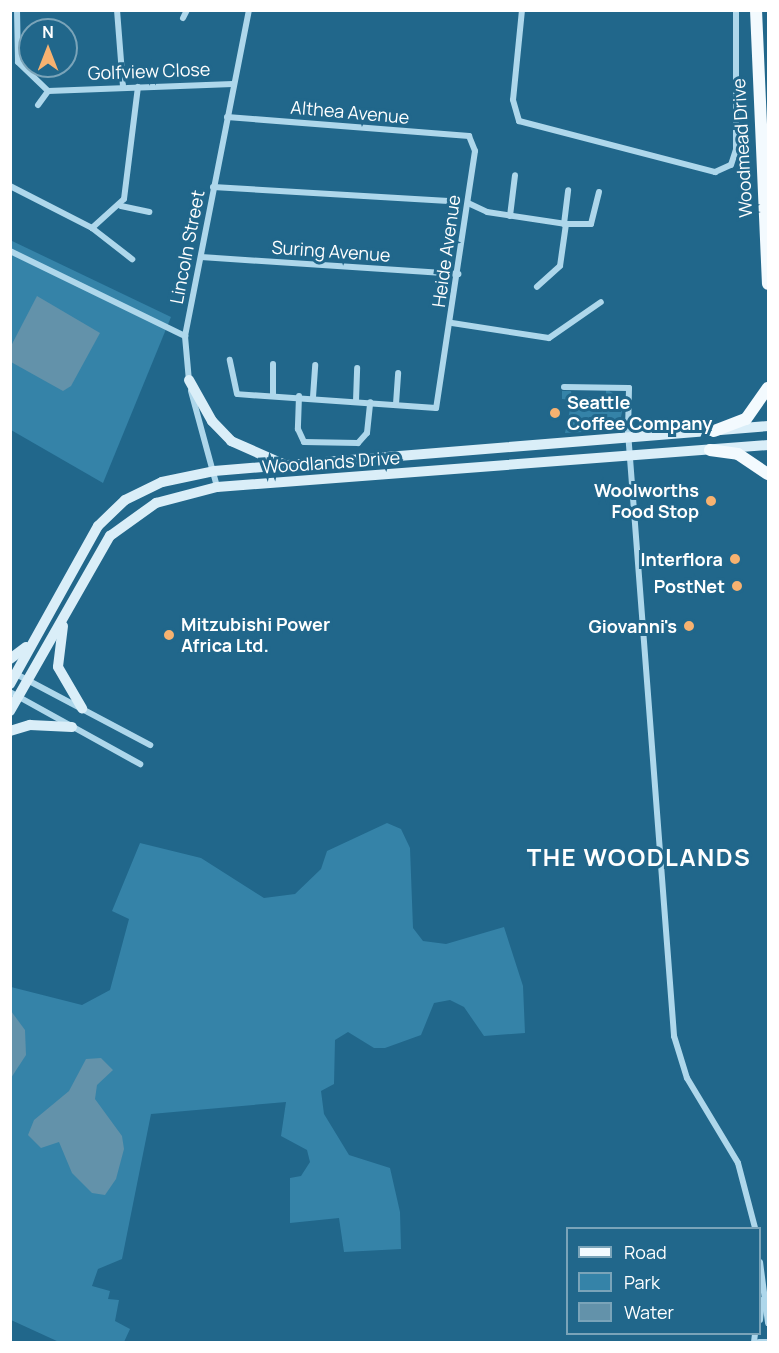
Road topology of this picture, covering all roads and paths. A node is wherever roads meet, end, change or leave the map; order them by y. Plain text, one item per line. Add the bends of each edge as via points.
1 (17, 10) edge
2 (117, 10) edge
3 (187, 10) edge
4 (249, 10) edge
5 (522, 10) edge
6 (736, 10) edge
7 (756, 10) edge
8 (183, 18) dead end
9 (233, 84) junction
10 (123, 87) junction
11 (138, 87) junction
12 (48, 91) junction
13 (38, 105) dead end
14 (227, 117) junction
15 (469, 136) joint
16 (515, 175) dead end
17 (10, 186) edge
18 (213, 187) junction
19 (568, 190) dead end
20 (599, 192) dead end
21 (449, 201) dead end
22 (468, 203) junction
23 (121, 206) junction
24 (149, 212) dead end
25 (510, 216) junction
26 (565, 224) junction
27 (92, 228) junction
28 (10, 251) edge
29 (201, 257) junction
30 (132, 259) dead end
31 (458, 274) junction
32 (768, 284) edge
33 (537, 287) dead end
34 (601, 302) dead end
35 (452, 323) junction
36 (185, 336) junction
37 (230, 360) dead end
38 (273, 364) dead end
39 (315, 365) dead end
40 (357, 368) dead end
41 (399, 373) dead end
42 (189, 380) junction
43 (564, 387) dead end
44 (768, 388) edge
45 (273, 395) junction
46 (299, 396) junction
47 (313, 397) junction
48 (356, 401) junction
49 (370, 402) junction
50 (396, 404) junction
51 (768, 426) edge
52 (714, 431) junction
53 (628, 440) junction
54 (768, 445) edge
55 (710, 450) junction
56 (630, 456) junction
57 (294, 467) junction
58 (214, 471) junction
59 (768, 474) edge
60 (217, 487) junction
61 (70, 602) junction
62 (33, 640) junction
63 (10, 659) edge
64 (13, 679) edge
65 (28, 680) junction
66 (15, 694) edge
67 (82, 708) junction
68 (10, 711) edge
69 (72, 727) junction
70 (10, 732) edge
71 (150, 745) dead end
72 (140, 764) dead end
73 (755, 1227) edge
74 (761, 1277) edge
75 (763, 1292) junction
76 (761, 1306) edge
77 (768, 1323) edge
78 (759, 1342) edge
79 (768, 1342) edge

1 - 12 street via 18,62
2 - 10 street
3 - 8 street
4 - 9 street, Lincoln Street
5 - 6 street via 513,100 519,121 714,172 730,165 736,150
7 - 32 main road, Woodmead Drive
9 - 11 street, Golfview Close
9 - 14 street, Lincoln Street
10 - 11 street, Golfview Close
10 - 12 street, Golfview Close
11 - 23 street via 130,176
12 - 13 street
14 - 15 street, Althea Avenue
14 - 18 street, Lincoln Street
15 - 22 street, Heide Avenue via 475,151
16 - 25 street
17 - 27 street
18 - 21 street
18 - 29 street, Lincoln Street
19 - 26 street
20 - 26 street via 591,224
22 - 25 street
22 - 31 street, Heide Avenue
23 - 24 street
23 - 27 street
25 - 26 street
26 - 33 street via 560,266
27 - 30 street
28 - 36 street
29 - 31 street, Suring Avenue
29 - 36 street, Lincoln Street
31 - 35 street, Heide Avenue
34 - 35 street via 549,338
35 - 50 street, Heide Avenue via 436,408
36 - 42 street, Lincoln Street
37 - 45 street via 234,392
38 - 45 street
39 - 47 street
40 - 48 street
41 - 50 street
42 - 57 main road via 212,421 231,441 252,455
42 - 58 street, Lincoln Street
43 - 53 street via 629,388
44 - 52 main road via 746,419
45 - 46 street
46 - 47 street
46 - 49 street via 298,429 304,442 358,443 367,433
47 - 48 street
48 - 49 street
49 - 50 street
51 - 52 main road, Woodlands Drive
52 - 53 main road, Woodlands Drive
53 - 56 street
53 - 57 main road, Woodlands Drive
54 - 55 main road, Woodlands Drive
55 - 56 main road, Woodlands Drive
55 - 59 main road via 738,454
56 - 60 main road, Woodlands Drive
56 - 73 street via 674,1036 687,1078 738,1163
57 - 58 main road, Woodlands Drive
58 - 60 street, Lincoln Street
58 - 62 main road, Woodlands Drive via 162,482 111,512 85,544
60 - 61 main road, Woodlands Drive via 156,503 129,519 110,536
61 - 65 main road, Woodlands Drive
61 - 67 main road via 57,659
62 - 63 main road
62 - 64 main road, Woodlands Drive
64 - 65 street
65 - 66 main road, Woodlands Drive
65 - 67 street
66 - 68 main road, Woodlands Drive
66 - 69 street
67 - 71 street
69 - 70 main road via 30,725
69 - 72 street
74 - 75 street
75 - 76 street
75 - 77 street
78 - 79 street

